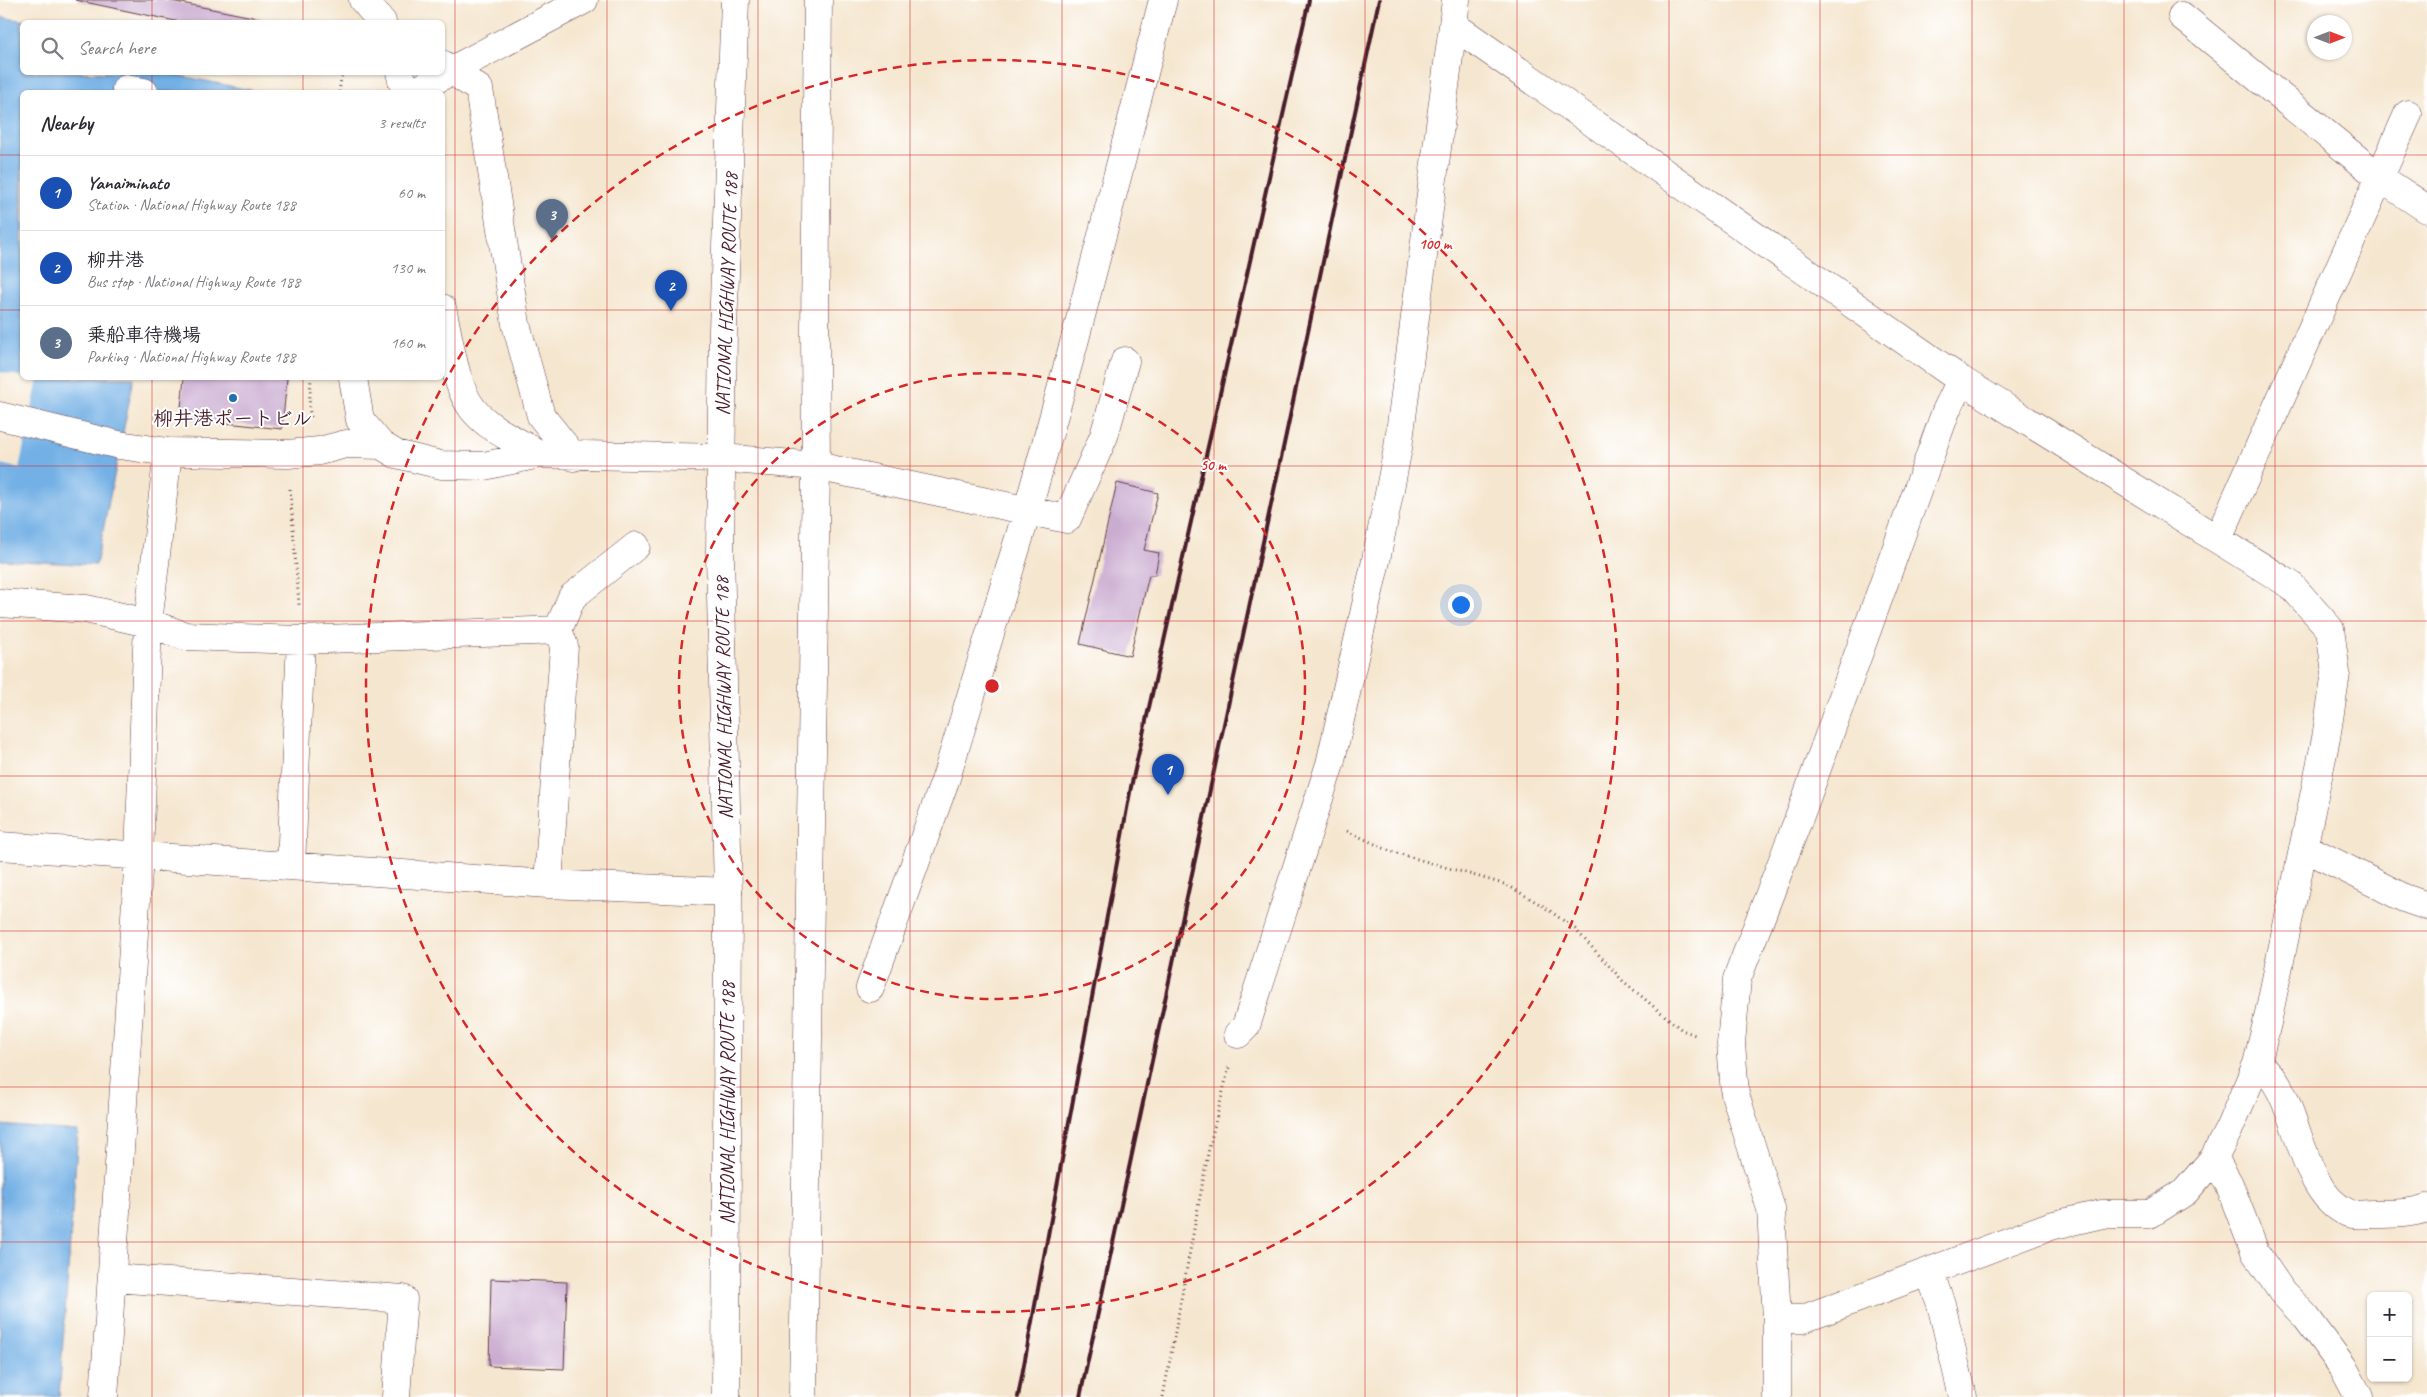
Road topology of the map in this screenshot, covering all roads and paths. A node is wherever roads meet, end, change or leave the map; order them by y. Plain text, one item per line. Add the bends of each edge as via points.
1 (363, 0) edge
2 (584, 0) edge
3 (735, 0) edge
4 (818, 0) edge
5 (1163, 0) edge
6 (1455, 13) edge
7 (2182, 16) dead end
8 (380, 20) edge
9 (447, 67) edge
10 (342, 75) edge
11 (401, 75) edge
12 (437, 75) edge
13 (339, 90) edge
14 (404, 90) edge
15 (418, 90) edge
16 (2408, 114) dead end
17 (2379, 177) junction
18 (2427, 209) edge
19 (445, 321) edge
20 (1125, 361) dead end
21 (353, 380) edge
22 (1961, 380) junction
23 (0, 416) edge
24 (381, 445) junction
25 (168, 452) junction
26 (288, 454) junction
27 (539, 454) junction
28 (574, 457) junction
29 (722, 458) junction
30 (816, 466) junction
31 (1027, 512) junction
32 (2218, 540) junction
33 (636, 546) dead end
34 (0, 603) edge
35 (148, 623) junction
36 (558, 630) junction
37 (301, 640) junction
38 (1312, 815) junction
39 (0, 846) edge
40 (2304, 847) junction
41 (139, 855) junction
42 (291, 865) junction
43 (548, 884) junction
44 (728, 892) junction
45 (2427, 906) edge
46 (870, 988) dead end
47 (1238, 1034) joint
48 (1731, 1043) junction
49 (2256, 1064) junction
50 (2214, 1158) junction
51 (2427, 1208) edge
52 (1929, 1272) junction
53 (113, 1278) junction
54 (1777, 1319) junction
55 (104, 1397) edge
56 (396, 1397) edge
57 (726, 1397) edge
58 (803, 1397) edge
59 (1163, 1397) edge
60 (1777, 1397) edge
61 (1963, 1397) edge
62 (2360, 1397) edge

1 - 8 main road
2 - 9 main road
3 - 29 main road, NATIONAL HIGHWAY ROUTE 188 via 723,330
4 - 30 main road
5 - 31 main road
6 - 22 main road
6 - 38 main road via 1398,448 1332,754
7 - 17 main road
9 - 28 main road via 479,89 516,324 541,416
10 - 13 path
11 - 14 main road
12 - 15 main road
16 - 17 main road
17 - 18 main road
17 - 32 main road
19 - 27 main road via 460,385 472,408 492,427
20 - 31 main road via 1104,436 1067,519
21 - 24 main road via 360,420
22 - 32 main road
22 - 48 main road via 1946,411 1802,810 1737,979
23 - 25 main road via 119,445
24 - 26 main road via 346,444
24 - 27 main road via 396,454 442,465 484,466
25 - 26 main road
25 - 35 main road
26 - 37 path
27 - 28 main road
28 - 29 main road
29 - 30 main road
29 - 44 main road, NATIONAL HIGHWAY ROUTE 188 via 720,553
30 - 31 main road
30 - 58 main road
31 - 46 main road via 946,778
32 - 40 main road via 2290,585 2330,629 2336,673
33 - 36 main road via 572,597
34 - 35 main road via 86,609
35 - 37 main road via 184,636
35 - 41 main road
36 - 37 main road
36 - 43 main road via 564,646
37 - 42 main road
38 - 47 main road via 1246,1026
38 - 48 path via 1390,851 1507,886 1575,929 1622,982 1682,1030 1711,1042
39 - 41 main road
40 - 45 main road via 2404,898
40 - 49 main road
41 - 42 main road
41 - 53 main road
42 - 43 main road
43 - 44 main road
44 - 57 main road, NATIONAL HIGHWAY ROUTE 188
47 - 59 path via 1209,1148
48 - 54 main road via 1735,1094 1771,1209
49 - 50 main road
49 - 51 main road via 2268,1071 2277,1083 2307,1162 2326,1198 2349,1214 2415,1212
50 - 52 main road via 2185,1192 2150,1214 2102,1214 2050,1226
50 - 62 main road via 2229,1184 2255,1252 2282,1292 2306,1316 2343,1367
52 - 54 main road via 1803,1319
52 - 61 main road via 1941,1304
53 - 55 main road
53 - 56 main road via 403,1299
54 - 60 main road

